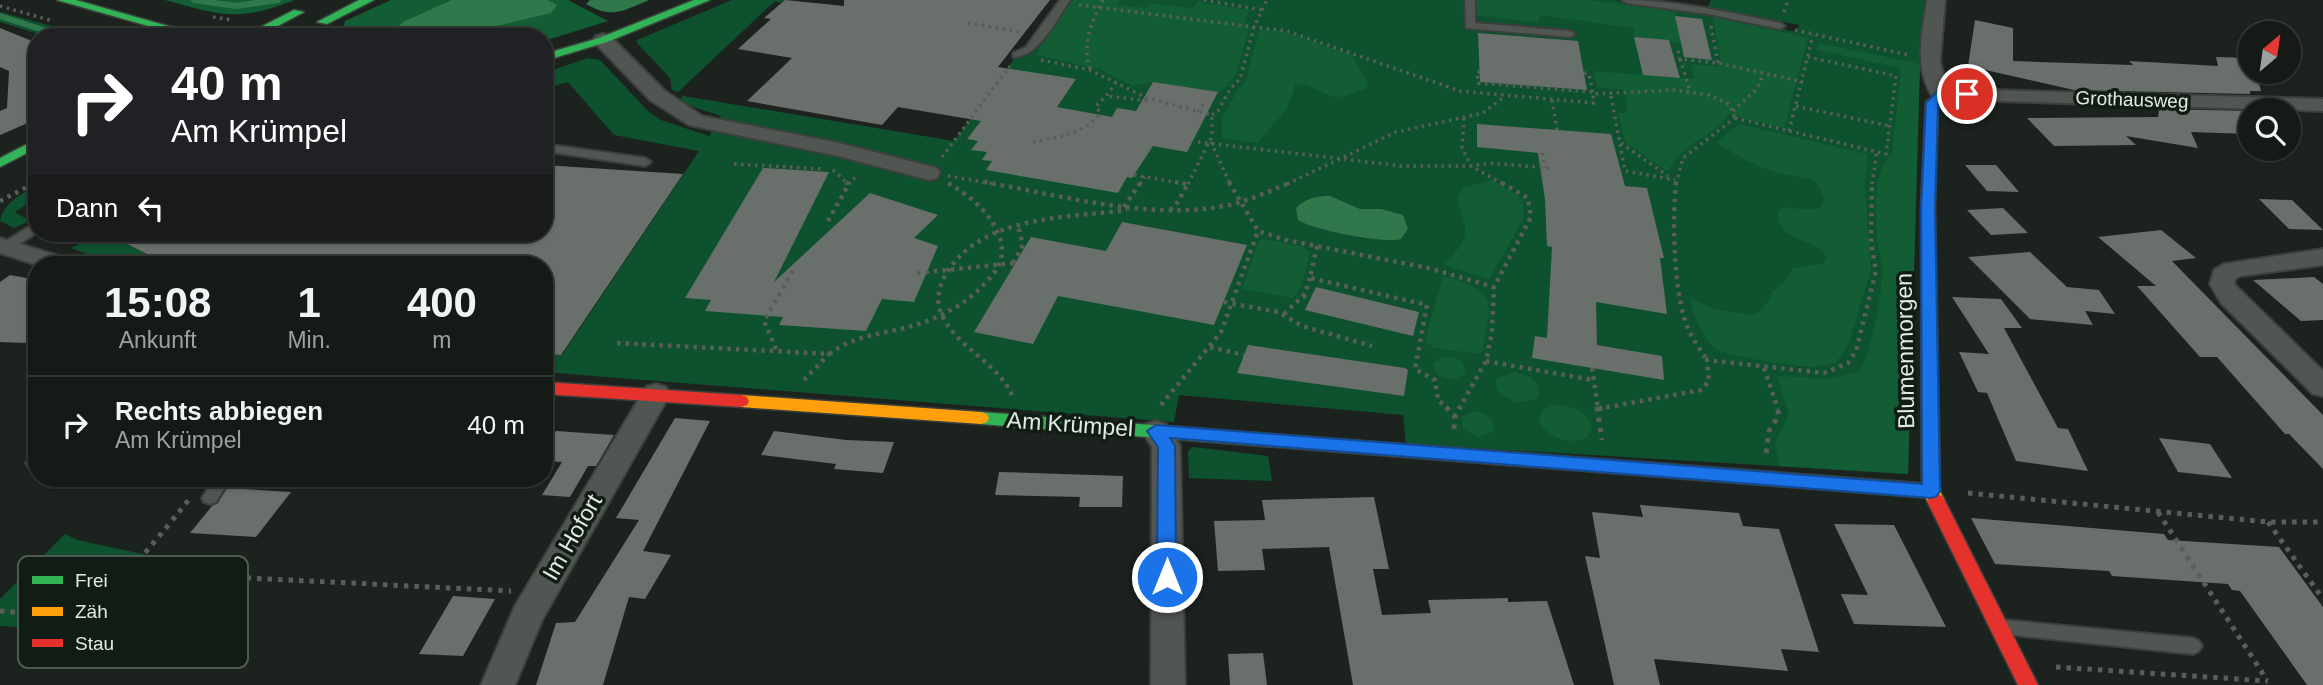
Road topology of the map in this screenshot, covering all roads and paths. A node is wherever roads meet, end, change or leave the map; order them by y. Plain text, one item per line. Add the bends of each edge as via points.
1 (63, 0) edge
2 (368, 0) edge
3 (704, 0) edge
4 (1103, 0) edge
5 (1204, 0) edge
6 (1267, 0) edge
7 (1470, 0) edge
8 (1628, 0) edge
9 (1936, 0) edge
10 (1063, 2) edge
11 (317, 4) dead end
12 (1099, 8) junction
13 (1263, 10) junction
14 (1708, 11) junction
15 (968, 23) dead end
16 (318, 24) dead end
17 (1780, 26) joint
18 (1254, 27) junction
19 (167, 28) edge
20 (265, 28) edge
21 (1570, 34) dead end
22 (1040, 35) junction
23 (1813, 35) junction
24 (603, 40) junction
25 (1678, 51) dead end
26 (553, 55) edge
27 (1017, 55) junction
28 (1808, 57) junction
29 (1680, 59) junction
30 (1931, 60) junction
31 (1718, 62) junction
32 (1090, 70) junction
33 (1480, 72) dead end
34 (1584, 73) dead end
35 (1764, 74) junction
36 (1116, 82) junction
37 (1803, 82) junction
38 (1689, 88) junction
39 (1592, 93) junction
40 (1941, 95) junction
41 (1106, 96) junction
42 (1505, 96) junction
43 (1611, 96) junction
44 (1552, 100) junction
45 (1205, 101) dead end
46 (1158, 102) junction
47 (2323, 105) edge
48 (1796, 106) junction
49 (1733, 111) junction
50 (1198, 112) junction
51 (1212, 115) junction
52 (1464, 118) junction
53 (1735, 118) junction
54 (1889, 126) junction
55 (1557, 130) dead end
56 (1789, 131) junction
57 (1033, 142) dead end
58 (1198, 142) dead end
59 (1211, 142) junction
60 (1620, 142) junction
61 (553, 148) edge
62 (28, 149) edge
63 (1877, 151) junction
64 (1542, 153) dead end
65 (1339, 157) junction
66 (875, 159) junction
67 (645, 162) dead end
68 (0, 163) edge
69 (734, 164) dead end
70 (1471, 166) junction
71 (929, 173) junction
72 (1134, 175) dead end
73 (1144, 177) junction
74 (1672, 178) junction
75 (848, 184) junction
76 (1186, 184) junction
77 (28, 187) edge
78 (0, 201) edge
79 (1239, 202) junction
80 (1124, 207) junction
81 (1134, 208) junction
82 (1169, 211) junction
83 (828, 221) dead end
84 (1018, 226) junction
85 (28, 231) edge
86 (998, 231) junction
87 (1258, 231) junction
88 (3, 246) edge
89 (1317, 246) junction
90 (35, 256) edge
91 (2323, 257) edge
92 (1002, 261) junction
93 (794, 269) dead end
94 (945, 272) junction
95 (917, 273) dead end
96 (1310, 278) junction
97 (1494, 287) junction
98 (1303, 296) junction
99 (1311, 298) dead end
100 (1224, 302) dead end
101 (1232, 304) junction
102 (1284, 314) junction
103 (942, 316) junction
104 (1416, 323) dead end
105 (1422, 325) junction
106 (617, 343) dead end
107 (1371, 346) dead end
108 (1210, 347) junction
109 (776, 349) junction
110 (1244, 355) dead end
111 (1707, 360) junction
112 (1486, 361) junction
113 (1592, 368) dead end
114 (1764, 369) junction
115 (1594, 380) junction
116 (2323, 387) edge
117 (553, 388) edge
118 (656, 394) junction
119 (1598, 410) junction
120 (1455, 416) junction
121 (1012, 419) junction
122 (1156, 431) junction
123 (1766, 449) dead end
124 (1452, 454) junction
125 (1606, 465) junction
126 (211, 487) edge
127 (1931, 491) junction
128 (204, 493) joint
129 (2158, 512) junction
130 (2268, 522) junction
131 (2323, 522) edge
132 (140, 556) edge
133 (248, 578) edge
134 (540, 592) junction
135 (2323, 599) edge
136 (0, 611) edge
137 (18, 612) edge
138 (1999, 626) junction
139 (2193, 646) dead end
140 (2017, 664) junction
141 (498, 685) edge
142 (1168, 685) edge
143 (2028, 685) edge

1 - 19 main road
2 - 16 main road
3 - 24 main road
4 - 12 path
5 - 13 path
6 - 13 path
7 - 21 lane via 1470,26
8 - 14 lane
9 - 30 street
10 - 12 path
10 - 22 lane
11 - 20 main road
12 - 18 path
12 - 32 path via 1084,48
13 - 18 path
14 - 17 lane
14 - 31 path
15 - 22 path
17 - 23 path
18 - 42 path via 1287,31 1460,91
18 - 51 path via 1240,79
22 - 27 lane via 1030,49
23 - 28 path
23 - 30 path
24 - 26 main road
24 - 66 street via 678,114
25 - 29 path
27 - 32 path
27 - 71 path
28 - 37 path
28 - 54 path via 1896,76
29 - 31 path
29 - 38 path
30 - 40 street via 1933,85
31 - 35 path
32 - 36 path
33 - 39 path via 1478,83
34 - 39 path via 1589,74
35 - 37 path
35 - 49 path via 1756,90
36 - 41 path
36 - 46 path
37 - 48 path
38 - 43 path
38 - 49 path via 1720,99
39 - 43 path
39 - 44 path via 1594,103
40 - 47 street, Grothausweg
40 - 127 main road, Blumenmorgen via 1932,103 1928,208
41 - 46 path
41 - 57 path via 1096,106 1098,117 1087,126
42 - 44 path
42 - 52 path via 1483,113
43 - 60 path
44 - 55 path
45 - 50 path
46 - 50 path
48 - 54 path
48 - 56 path
49 - 53 path
50 - 51 path
51 - 59 path via 1216,125
52 - 65 path via 1396,132
52 - 70 path via 1462,148
53 - 56 path
53 - 74 path via 1681,159
54 - 63 path via 1886,153
56 - 63 path
58 - 59 path
59 - 65 path
59 - 76 path
59 - 79 path
60 - 74 path
60 - 74 path via 1625,171
61 - 67 lane
62 - 68 main road
63 - 114 path via 1871,188 1876,271 1856,351 1834,371
64 - 70 path via 1547,168
65 - 70 path via 1402,166
65 - 79 path via 1310,174
66 - 71 street
66 - 75 path
69 - 75 path via 834,170
70 - 97 path via 1528,198 1531,217
71 - 80 path
71 - 86 path via 971,197
72 - 73 path
73 - 76 path
73 - 80 path
74 - 111 path via 1683,315
75 - 83 path
76 - 82 path
77 - 78 path
79 - 82 path
79 - 87 path
80 - 81 path
81 - 82 path
81 - 84 path
84 - 86 path
84 - 92 path via 1023,245 1014,263
85 - 88 lane
86 - 92 path
86 - 94 path via 967,248
87 - 89 path
87 - 101 path
88 - 90 street
89 - 96 path
89 - 97 path via 1428,268
91 - 116 street via 2233,269 2223,276 2222,285
92 - 94 path
92 - 103 path via 982,288
93 - 109 path via 764,321
94 - 95 path
94 - 103 path via 939,300
96 - 98 path
96 - 105 path via 1427,305
97 - 112 path
98 - 99 path
98 - 102 path
100 - 101 path
101 - 102 path
101 - 108 path via 1222,332
102 - 107 path via 1302,326
103 - 109 path via 840,345 829,354
103 - 121 path via 1012,391 1016,410
104 - 105 path
105 - 120 path via 1415,369 1435,380 1438,400
106 - 109 path
108 - 110 path
108 - 122 path via 1165,398 1154,416
111 - 114 path
111 - 119 path via 1709,381 1701,390
112 - 115 path
112 - 120 path
113 - 115 path
114 - 123 path via 1779,415 1769,431
115 - 119 path
117 - 118 main road, Am Krümpel
118 - 121 main road, Am Krümpel
118 - 134 street, Im Hofort
119 - 125 path
120 - 124 path
121 - 122 main road, Am Krümpel
122 - 124 main road, Am Krümpel
122 - 142 street via 1166,446
124 - 125 main road, Am Krümpel
125 - 127 main road, Am Krümpel
126 - 128 lane
127 - 129 path
127 - 138 main road, Blumenmorgen
128 - 132 path
129 - 130 path
129 - 140 path via 2268,681
130 - 131 path
130 - 135 path
133 - 134 path
134 - 141 street, Im Hofort
136 - 137 path
138 - 139 lane
138 - 140 main road, Blumenmorgen
140 - 143 main road, Blumenmorgen

